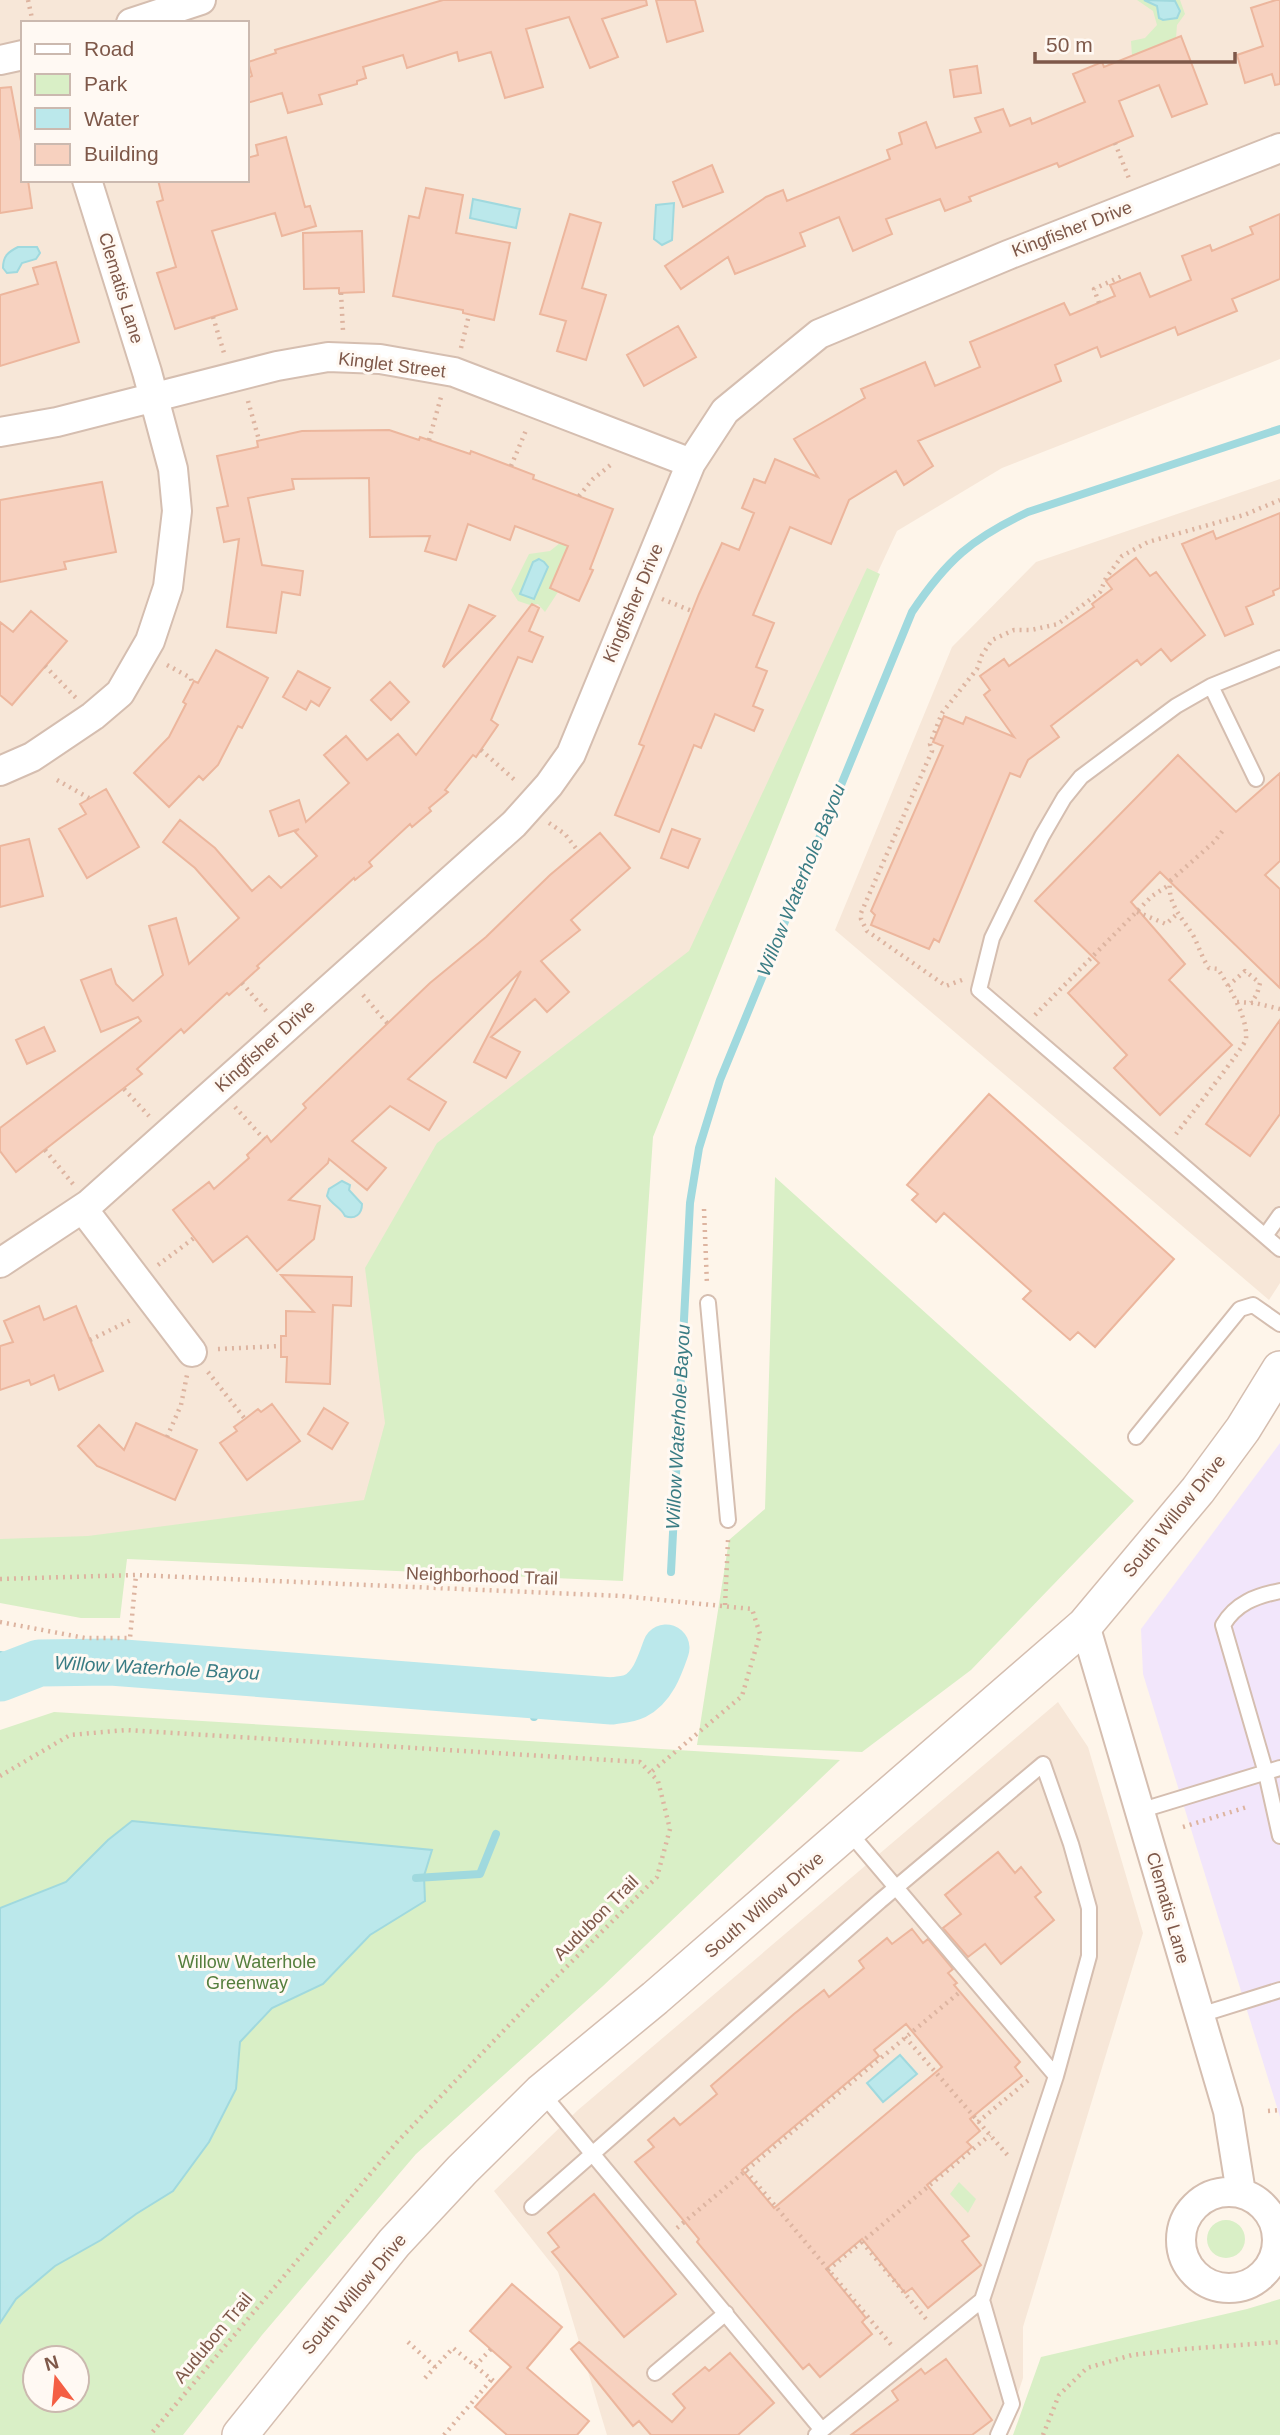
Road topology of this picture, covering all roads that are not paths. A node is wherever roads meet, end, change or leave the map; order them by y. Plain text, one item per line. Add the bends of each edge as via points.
1 (201, 0) edge
2 (137, 21) edge
3 (21, 55) edge
4 (0, 60) edge
5 (1280, 148) edge
6 (88, 182) edge
7 (153, 396) junction
8 (0, 432) edge
9 (691, 463) junction
10 (1280, 658) edge
11 (1211, 685) junction
12 (0, 771) edge
13 (1256, 779) dead end
14 (86, 1206) junction
15 (1280, 1215) edge
16 (1265, 1236) junction
17 (1280, 1250) edge
18 (0, 1264) edge
19 (708, 1303) road end
20 (1280, 1324) edge
21 (192, 1352) road end
22 (1280, 1369) edge
23 (1136, 1437) dead end
24 (728, 1520) road end
25 (1280, 1591) edge
26 (1085, 1625) junction
27 (1273, 1770) edge
28 (1139, 1811) junction
29 (849, 1832) junction
30 (1280, 1836) edge
31 (896, 1887) junction
32 (1280, 1990) edge
33 (1199, 2015) junction
34 (1051, 2071) junction
35 (541, 2092) junction
36 (592, 2153) junction
37 (1241, 2193) junction
38 (532, 2207) dead end
39 (1276, 2263) edge
40 (982, 2300) junction
41 (726, 2313) junction
42 (655, 2373) dead end
43 (819, 2432) edge
44 (240, 2435) edge
45 (998, 2435) edge

1 - 2 street
3 - 4 street
5 - 9 street, Kingfisher Drive via 819,334 725,411
6 - 7 street, Clematis Lane
7 - 8 street, Kinglet Street
7 - 9 street, Kinglet Street via 322,358 380,359 449,371
7 - 12 street, Clematis Lane via 173,469 177,511 168,587 150,641 120,693 32,757
9 - 14 street, Kingfisher Drive via 571,754 549,785 514,824
10 - 11 lane
11 - 13 lane
11 - 16 lane via 1081,778 1064,798 992,938 979,990
14 - 18 street, Kingfisher Drive
14 - 21 street
15 - 16 lane
16 - 17 lane
19 - 24 lane
20 - 23 lane via 1253,1305 1240,1309
22 - 26 street, South Willow Drive via 1198,1490
25 - 27 lane via 1241,1604 1223,1625
26 - 28 street, Clematis Lane
26 - 29 street, South Willow Drive
27 - 28 lane
27 - 30 lane
28 - 33 street, Clematis Lane
29 - 31 lane
29 - 35 street, South Willow Drive
31 - 34 lane
31 - 34 lane via 1042,1764 1089,1908 1089,1956
31 - 36 lane
32 - 33 lane
33 - 37 street, Clematis Lane via 1228,2111
34 - 40 lane via 1024,2174
35 - 36 lane
35 - 44 street, South Willow Drive via 394,2243
36 - 38 lane
36 - 41 lane
37 - 39 street via 1260,2202 1273,2219 1278,2240
37 - 39 street via 1206,2197 1192,2209 1183,2224 1183,2256 1191,2270 1219,2287 1240,2287
40 - 43 lane
40 - 45 lane via 1012,2404
41 - 42 lane
41 - 43 lane

